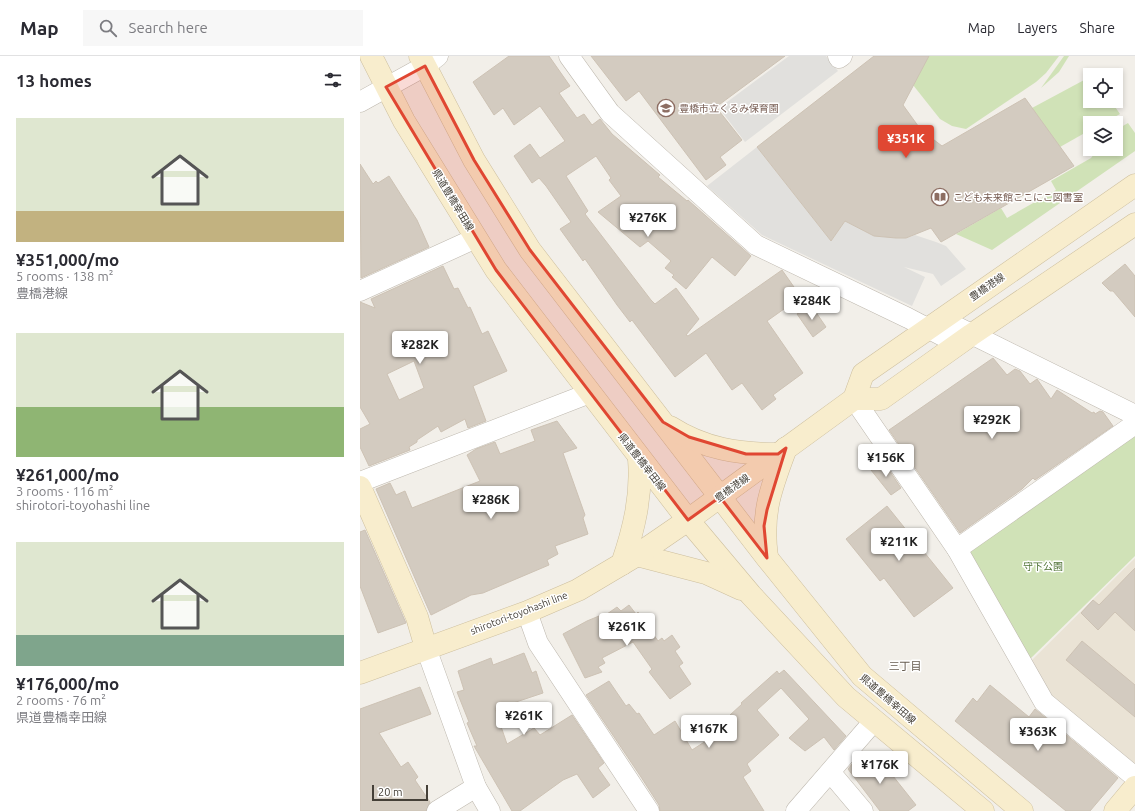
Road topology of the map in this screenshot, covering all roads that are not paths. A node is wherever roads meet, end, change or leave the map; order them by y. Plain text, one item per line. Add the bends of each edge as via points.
1 (371, 56) edge
2 (569, 56) edge
3 (838, 56) edge
4 (842, 56) edge
5 (427, 59) edge
6 (386, 87) junction
7 (360, 102) edge
8 (1135, 185) edge
9 (1135, 224) edge
10 (476, 238) junction
11 (360, 291) edge
12 (934, 324) junction
13 (964, 339) junction
14 (590, 393) junction
15 (854, 399) junction
16 (1135, 415) edge
17 (663, 422) junction
18 (1135, 424) edge
19 (782, 451) junction
20 (639, 459) junction
21 (360, 482) edge
22 (360, 487) edge
23 (720, 497) junction
24 (688, 520) junction
25 (957, 549) junction
26 (767, 558) junction
27 (629, 559) junction
28 (751, 595) junction
29 (527, 612) junction
30 (426, 648) junction
31 (360, 673) edge
32 (874, 721) junction
33 (831, 773) junction
34 (1135, 777) edge
35 (476, 787) junction
36 (1135, 787) edge
37 (437, 811) edge
38 (490, 811) edge
39 (649, 811) edge
40 (796, 811) edge
41 (863, 811) edge
42 (983, 811) edge
43 (1022, 811) edge
44 (1114, 811) edge

1 - 6 main road, 県道豊橋幸田線
2 - 12 street via 610,113 756,245
3 - 4 street
5 - 6 street
5 - 17 main road, 県道豊橋幸田線 via 474,160 530,250
6 - 7 street
6 - 10 main road, 県道豊橋幸田線
8 - 12 main road, 豊橋港線
9 - 13 main road
10 - 11 street
10 - 14 main road, 県道豊橋幸田線 via 496,270
12 - 13 street
12 - 15 main road, 豊橋港線 via 863,374
13 - 15 main road via 881,399
13 - 16 street
14 - 20 main road, 県道豊橋幸田線
14 - 21 street
15 - 19 main road, 豊橋港線
15 - 25 street
17 - 19 main road via 689,437 724,450 746,454
17 - 23 main road, 県道豊橋幸田線
18 - 25 street
19 - 23 main road, 豊橋港線
19 - 26 main road via 764,526
20 - 24 main road, 県道豊橋幸田線
20 - 27 main road via 641,478
22 - 30 main road via 417,617
23 - 24 main road, 豊橋港線
23 - 26 main road, 県道豊橋幸田線
24 - 27 main road, shirotori-toyohashi line
24 - 28 main road, 県道豊橋幸田線
25 - 34 street via 1044,702
26 - 43 main road, 県道豊橋幸田線 via 862,676
27 - 28 main road via 706,573
27 - 29 main road, shirotori-toyohashi line via 578,590
28 - 32 main road, 県道豊橋幸田線 via 846,697
29 - 30 main road, shirotori-toyohashi line
29 - 39 street via 538,643
30 - 31 main road, shirotori-toyohashi line
30 - 35 street
32 - 33 street
32 - 42 main road, 県道豊橋幸田線
33 - 40 street
33 - 41 street
35 - 37 street
35 - 38 street
36 - 44 main road

